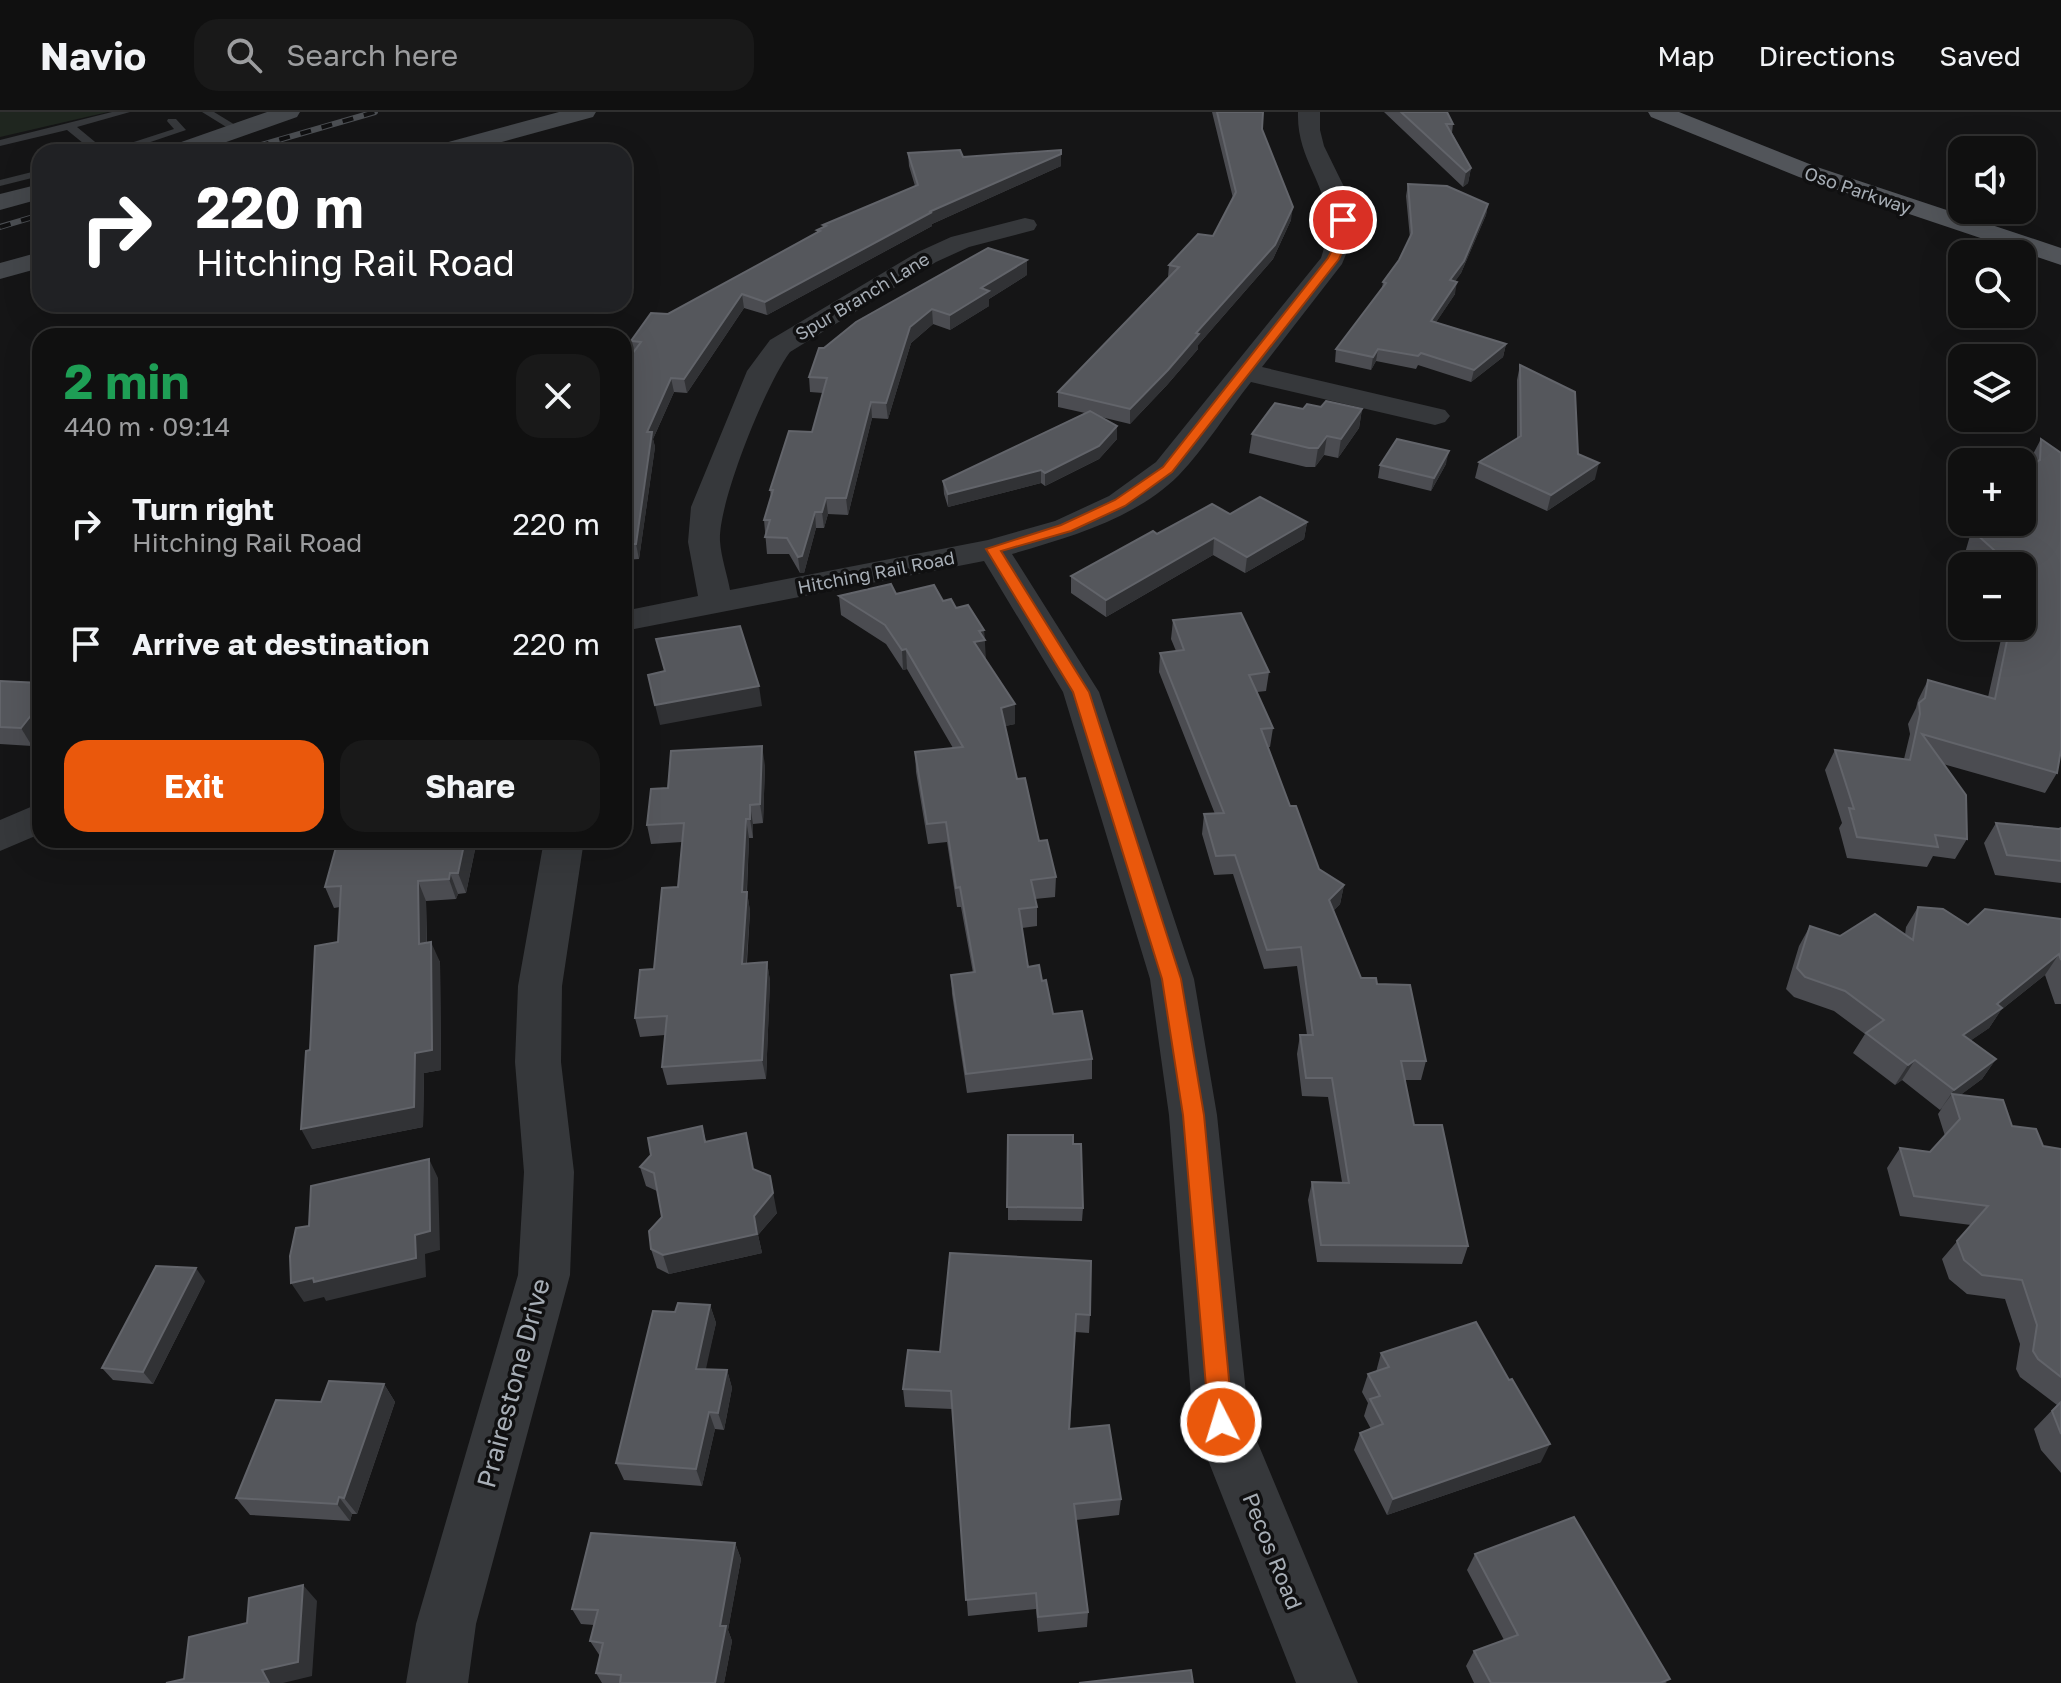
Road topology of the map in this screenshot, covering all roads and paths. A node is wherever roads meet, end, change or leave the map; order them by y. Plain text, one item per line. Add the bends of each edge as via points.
1 (125, 112) edge
2 (207, 112) edge
3 (289, 112) edge
4 (585, 112) edge
5 (1309, 112) edge
6 (1659, 112) edge
7 (1707, 112) edge
8 (172, 121) dead end
9 (69, 126) junction
10 (240, 131) junction
11 (27, 136) junction
12 (0, 143) edge
13 (36, 144) edge
14 (91, 144) edge
15 (136, 144) edge
16 (200, 144) edge
17 (467, 144) edge
18 (32, 175) edge
19 (0, 183) edge
20 (32, 193) edge
21 (1948, 200) edge
22 (0, 202) edge
23 (2020, 224) edge
24 (1025, 225) dead end
25 (2061, 237) edge
26 (2061, 257) edge
27 (32, 262) edge
28 (0, 271) edge
29 (1245, 372) junction
30 (1435, 416) dead end
31 (993, 549) junction
32 (716, 603) junction
33 (632, 619) edge
34 (32, 821) edge
35 (0, 837) edge
36 (563, 848) edge
37 (437, 1683) edge
38 (1327, 1683) edge

1 - 9 lane
2 - 10 lane
3 - 10 main road
4 - 17 main road
5 - 29 street, Hitching Rail Road via 1306,125 1338,199 1343,240
6 - 26 main road, Oso Parkway via 1808,172
7 - 21 main road, Oso Parkway
8 - 15 lane via 181,130
9 - 11 lane
9 - 14 lane
10 - 16 main road
11 - 12 lane
11 - 13 lane
18 - 19 lane
20 - 22 main road
23 - 25 main road
24 - 32 street, Spur Branch Lane via 960,242 927,257 780,346 761,371 707,507 704,542
27 - 28 main road
29 - 30 street
29 - 31 street, Hitching Rail Road via 1167,469 1120,503 1066,528
31 - 32 street, Hitching Rail Road
31 - 38 street, Pecos Road via 1081,692 1172,979 1193,1115 1221,1422
32 - 33 street, Hitching Rail Road
34 - 35 street
36 - 37 street, Prairestone Drive via 540,986 538,1062 549,1172 544,1275 446,1624

